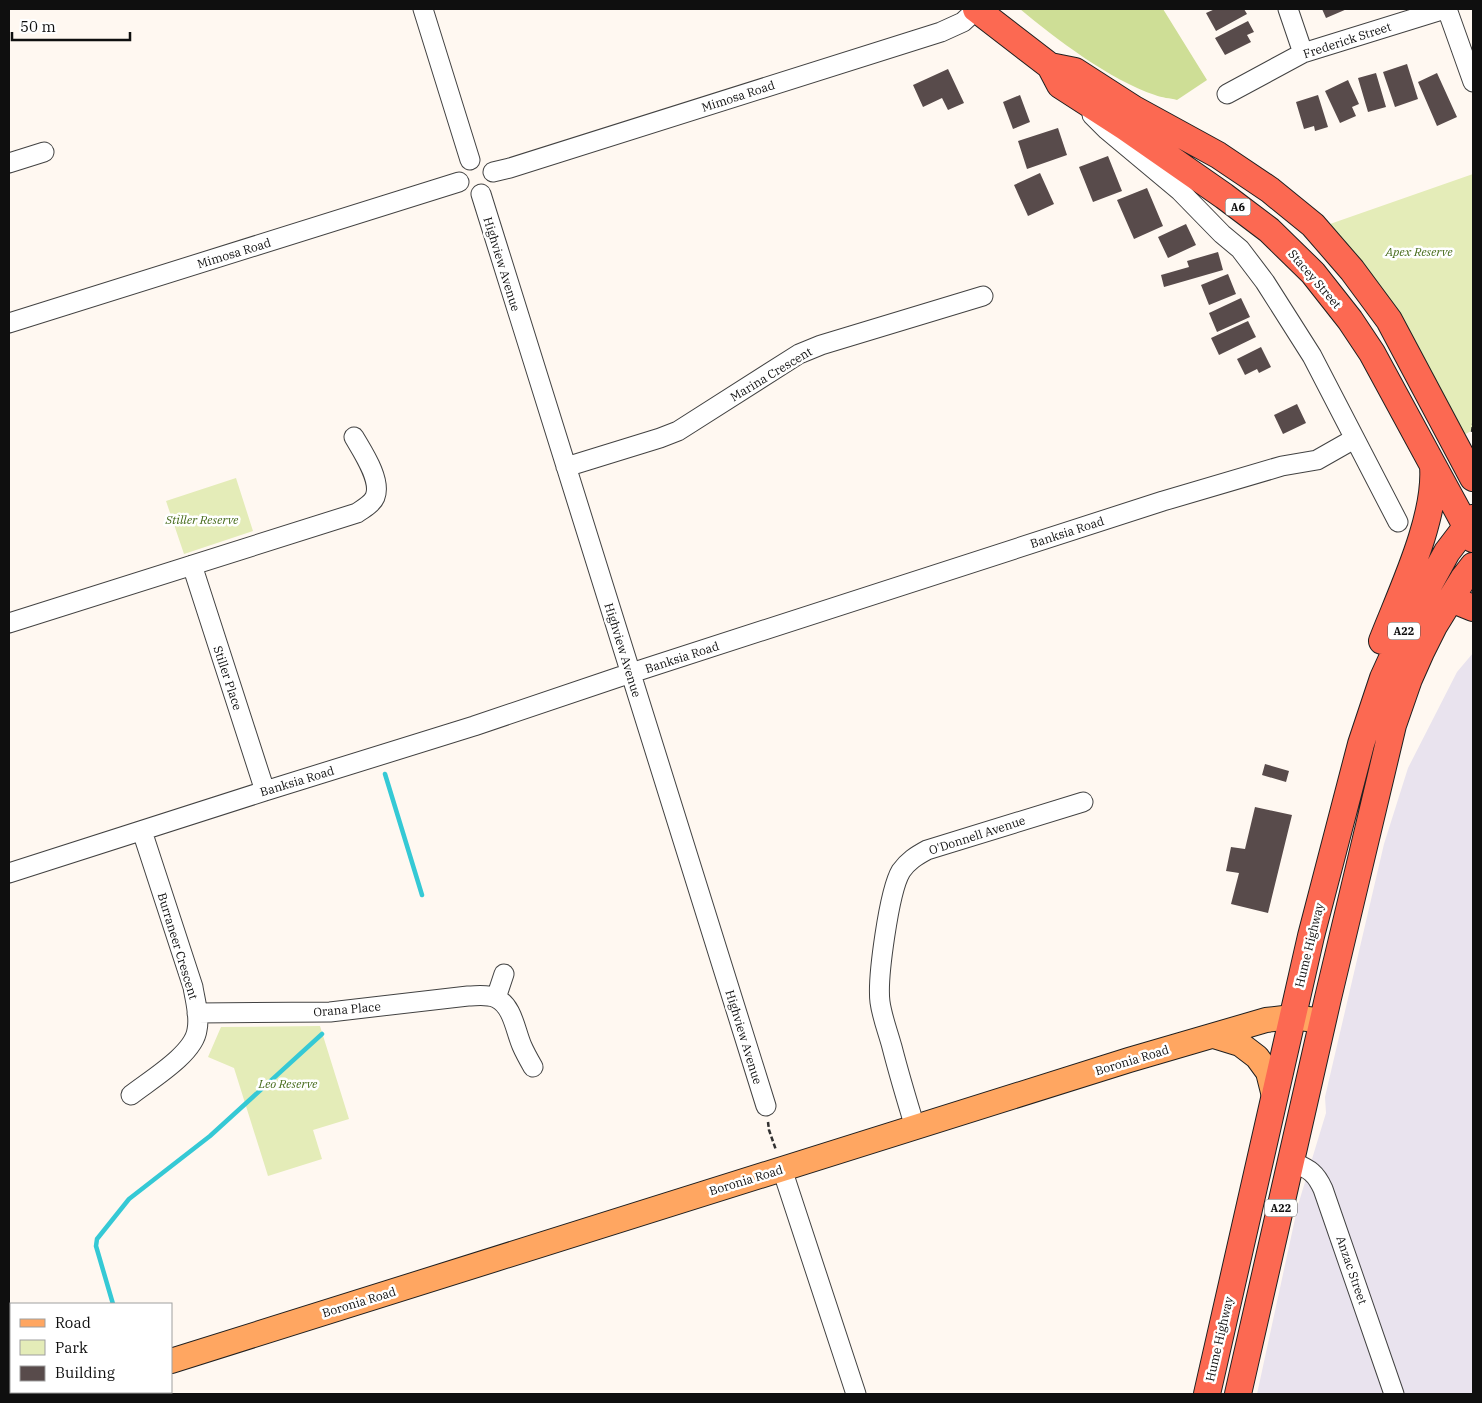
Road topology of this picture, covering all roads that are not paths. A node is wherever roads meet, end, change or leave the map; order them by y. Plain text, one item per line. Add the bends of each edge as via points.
1 (423, 9) edge
2 (977, 9) edge
3 (1288, 9) edge
4 (1446, 9) edge
5 (1303, 53) junction
6 (1050, 66) junction
7 (1473, 82) edge
8 (1072, 94) junction
9 (1227, 94) dead end
10 (44, 152) dead end
11 (470, 160) junction
12 (9, 163) edge
13 (493, 172) junction
14 (459, 182) junction
15 (481, 194) junction
16 (983, 296) dead end
17 (9, 324) edge
18 (354, 437) dead end
19 (1354, 439) junction
20 (1433, 465) junction
21 (566, 467) junction
22 (1473, 478) edge
23 (1398, 522) dead end
24 (1471, 528) edge
25 (192, 565) junction
26 (1473, 566) edge
27 (1462, 604) edge
28 (9, 623) edge
29 (631, 674) junction
30 (1361, 744) junction
31 (265, 790) junction
32 (1083, 802) dead end
33 (142, 831) junction
34 (9, 873) edge
35 (504, 974) dead end
36 (496, 998) junction
37 (197, 1014) junction
38 (1292, 1017) junction
39 (1323, 1021) junction
40 (1214, 1036) junction
41 (533, 1067) dead end
42 (131, 1095) dead end
43 (1274, 1096) junction
44 (766, 1106) road end
45 (915, 1128) junction
46 (1291, 1161) junction
47 (782, 1169) junction
48 (172, 1361) edge
49 (856, 1394) edge
50 (1206, 1394) edge
51 (1238, 1394) edge
52 (1394, 1394) edge

1 - 11 street
2 - 6 highway, Stacey Street / A6
2 - 13 street, Mimosa Road via 963,22 941,32
3 - 5 street
4 - 5 street, Frederick Street
4 - 7 street
5 - 9 street, Frederick Street
6 - 8 highway, Stacey Street / A6 via 1060,85
6 - 22 highway, Stacey Street / A6 via 1076,72 1134,109 1218,155 1270,190 1313,226 1352,270 1389,320
8 - 19 street, Stacey Street via 1107,130 1180,191 1240,249 1312,356
8 - 20 highway, Stacey Street / A6 via 1216,191 1269,230 1295,254 1350,320 1372,353
10 - 12 street
11 - 13 street via 484,161
11 - 14 street via 460,169
13 - 15 street via 493,183
14 - 15 street via 468,193
14 - 17 street, Mimosa Road
15 - 21 street, Highview Avenue
16 - 21 street, Marina Crescent via 799,354 678,431
18 - 25 street via 373,474 376,507
19 - 23 street, Stacey Street
19 - 29 street, Banksia Road via 1316,460 1282,466 1153,504
20 - 24 highway, Stacey Street / A6
20 - 30 highway via 1428,517 1379,648
21 - 29 street, Highview Avenue
24 - 30 highway, Hume Highway / A22 via 1447,552 1408,623 1383,678
25 - 28 street
25 - 31 street, Stiller Place
26 - 27 highway, A22
27 - 39 highway, A22 via 1421,652 1400,701
29 - 31 street, Banksia Road
29 - 44 street, Highview Avenue
30 - 38 highway, Hume Highway / A22
31 - 33 street, Banksia Road
32 - 45 street, O'Donnell Avenue via 927,850 914,857 900,873 886,933 879,984 880,1004
33 - 34 street, Banksia Road
33 - 37 street, Burraneer Crescent via 193,987
35 - 36 street
36 - 37 street, Orana Place via 468,996 330,1012
36 - 41 street via 510,1012
37 - 42 street, Burraneer Crescent via 198,1031 191,1045 180,1058
38 - 39 main road, Boronia Road
38 - 40 main road, Boronia Road via 1266,1020
38 - 43 highway, Hume Highway / A22
39 - 46 highway, A22
40 - 43 main road via 1240,1044 1257,1057 1268,1072
40 - 45 main road, Boronia Road
43 - 50 highway, Hume Highway / A22
45 - 47 main road, Boronia Road
46 - 51 highway, A22
46 - 52 street, Anzac Street via 1313,1171 1323,1188
47 - 48 main road, Boronia Road
47 - 49 street

